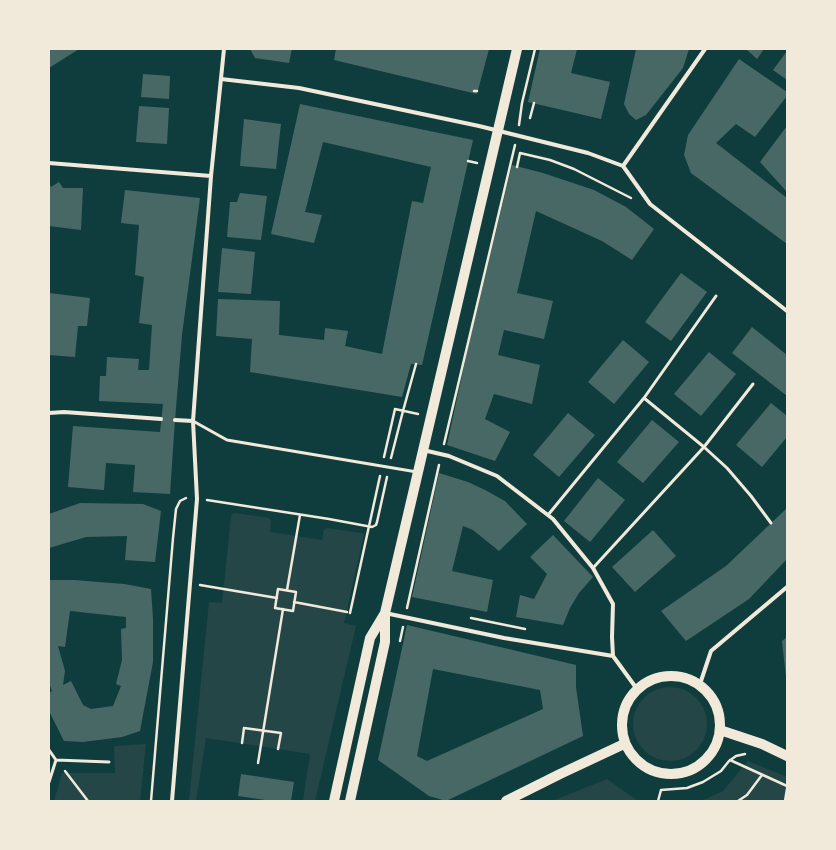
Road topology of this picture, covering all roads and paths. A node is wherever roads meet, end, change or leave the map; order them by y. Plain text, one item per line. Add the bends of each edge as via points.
1 (224, 49) edge
2 (517, 49) edge
3 (535, 49) edge
4 (705, 49) edge
5 (221, 79) junction
6 (474, 91) dead end
7 (477, 91) dead end
8 (534, 103) dead end
9 (530, 118) dead end
10 (498, 131) junction
11 (517, 135) junction
12 (49, 163) edge
13 (623, 166) junction
14 (517, 167) dead end
15 (211, 176) junction
16 (634, 200) dead end
17 (716, 296) dead end
18 (787, 311) edge
19 (416, 364) dead end
20 (753, 384) dead end
21 (644, 398) junction
22 (403, 411) dead end
23 (49, 413) edge
24 (161, 419) dead end
25 (174, 420) dead end
26 (193, 421) junction
27 (451, 421) dead end
28 (704, 447) junction
29 (422, 450) junction
30 (417, 472) junction
31 (437, 473) dead end
32 (197, 499) junction
33 (380, 507) dead end
34 (300, 515) junction
35 (548, 515) junction
36 (771, 523) dead end
37 (370, 526) junction
38 (422, 551) dead end
39 (593, 568) junction
40 (191, 583) junction
41 (787, 588) edge
42 (287, 590) junction
43 (277, 598) junction
44 (294, 602) junction
45 (283, 609) junction
46 (385, 613) junction
47 (613, 656) junction
48 (700, 684) junction
49 (637, 689) junction
50 (720, 730) junction
51 (263, 731) junction
52 (242, 743) dead end
53 (624, 744) junction
54 (278, 749) dead end
55 (49, 750) edge
56 (750, 756) dead end
57 (787, 756) edge
58 (56, 760) junction
59 (730, 760) junction
60 (109, 762) dead end
61 (258, 763) dead end
62 (762, 775) junction
63 (49, 782) edge
64 (787, 788) edge
65 (88, 801) edge
66 (151, 801) edge
67 (173, 801) edge
68 (334, 801) edge
69 (350, 801) edge
70 (506, 801) edge
71 (658, 801) edge
72 (738, 801) edge
73 (785, 801) edge

1 - 5 street
2 - 10 main road
3 - 11 path
4 - 13 street
5 - 10 street via 298,88
5 - 15 street
6 - 7 path
8 - 9 path
10 - 11 street
10 - 29 main road
11 - 13 street via 588,153
11 - 27 path
12 - 15 street
13 - 18 street via 650,204
14 - 16 path via 520,154 550,160 574,169
15 - 26 street
17 - 21 lane
19 - 22 path
20 - 28 lane
21 - 28 lane
21 - 35 lane
23 - 24 street
25 - 26 street
26 - 30 lane via 227,440
26 - 32 street
28 - 36 lane via 741,485
28 - 39 lane
29 - 30 main road
29 - 35 street via 449,456 497,476
30 - 46 main road
31 - 38 path
32 - 34 path
32 - 40 street
32 - 66 path via 188,497 180,501 176,509
33 - 37 path via 376,525
34 - 37 path
34 - 42 path
35 - 39 street
37 - 44 path via 348,613
39 - 47 street via 613,604
40 - 43 path
40 - 67 street
41 - 48 street via 711,651
42 - 43 path via 278,589
42 - 44 path via 296,592
43 - 45 path via 275,608
44 - 45 path via 293,611
45 - 51 path
46 - 47 street via 504,638
46 - 68 main road via 370,638
46 - 69 main road via 385,642
47 - 49 street
48 - 49 main road via 687,678 669,675 652,679
48 - 50 main road via 714,701 719,713
49 - 53 main road via 627,701 623,712 621,729
50 - 53 main road via 716,745 707,759 691,770 676,774 653,771 640,764
50 - 57 main road via 762,744
51 - 52 path via 244,728
51 - 54 path via 281,733
51 - 61 path
53 - 70 main road
55 - 58 lane
56 - 59 path via 744,753
58 - 60 lane
58 - 63 lane
58 - 65 path
59 - 62 path
59 - 71 path via 721,771 703,782 687,788 661,790
62 - 64 path
62 - 72 path via 747,795
64 - 73 path

